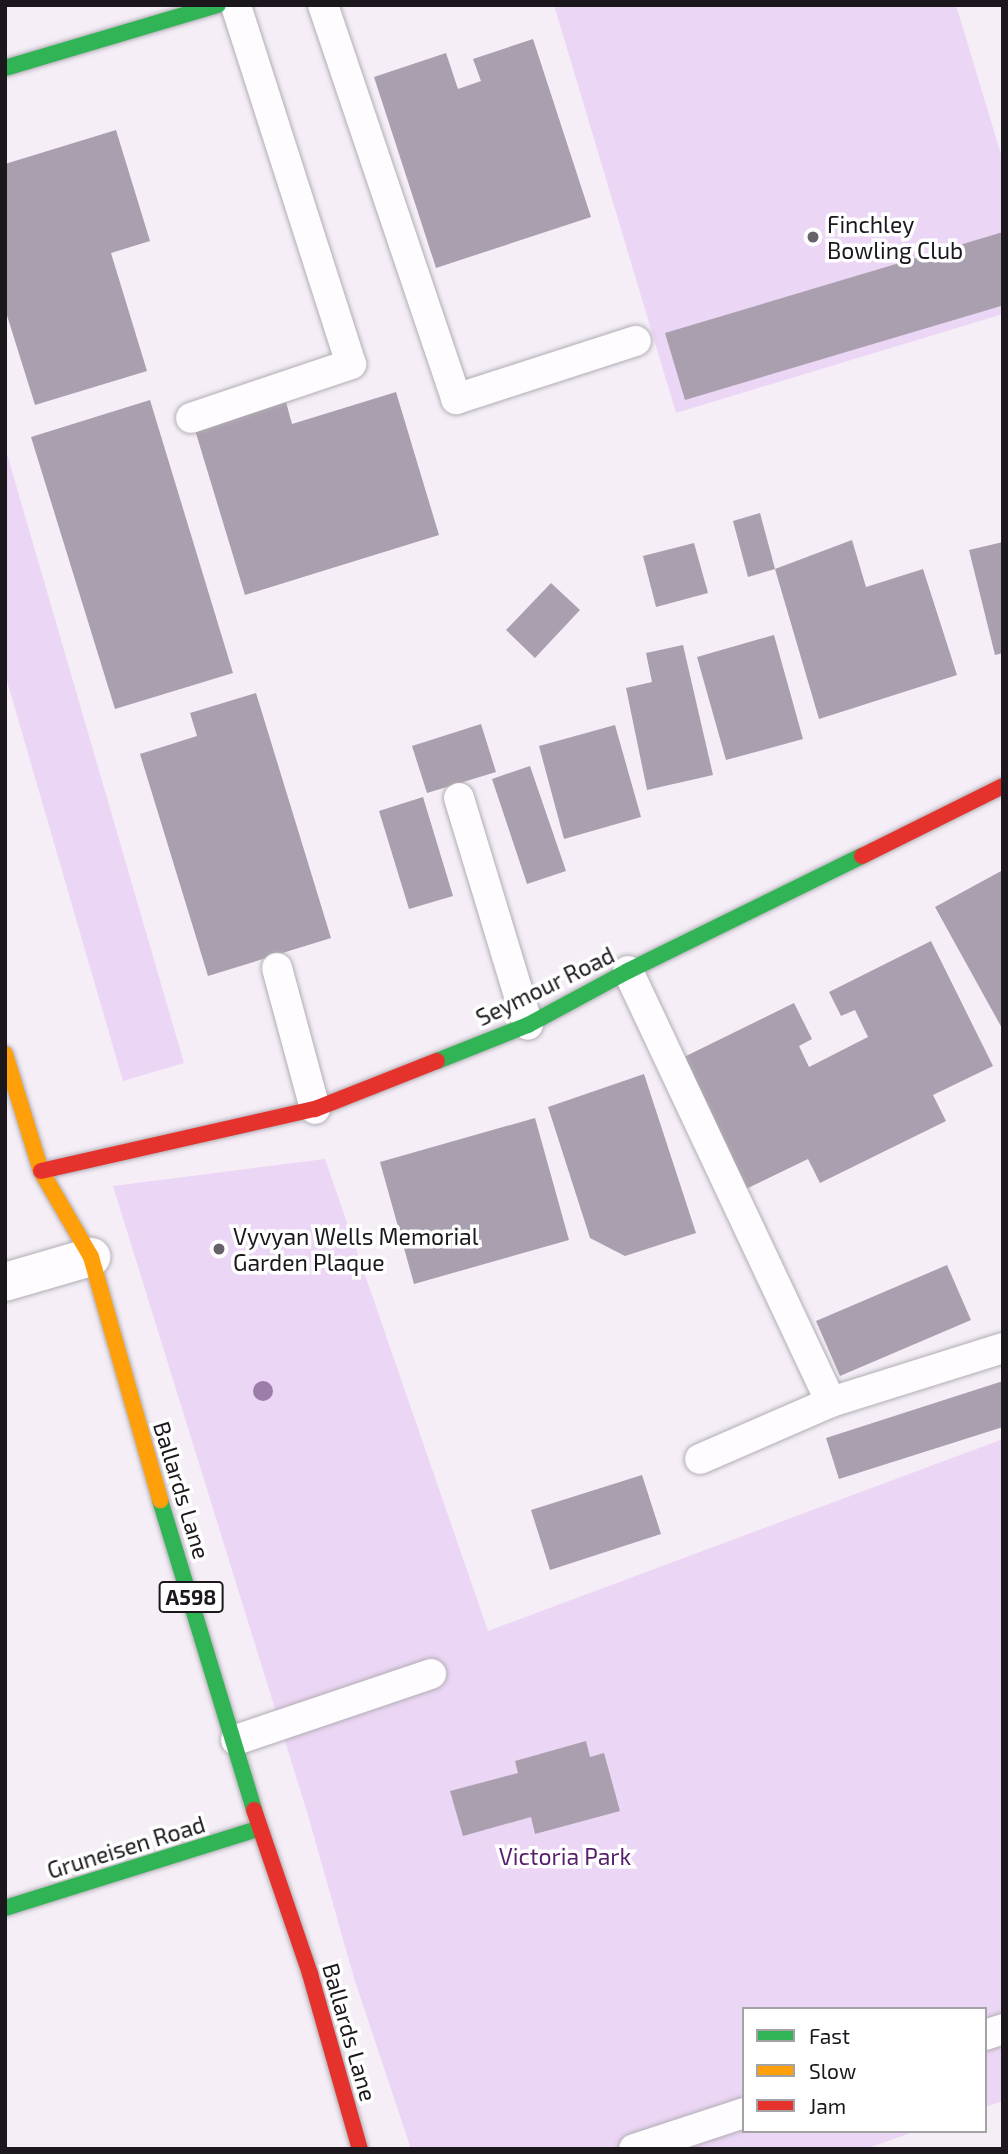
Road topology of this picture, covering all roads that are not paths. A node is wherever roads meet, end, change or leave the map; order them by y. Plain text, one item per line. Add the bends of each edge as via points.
1 (218, 5) edge
2 (236, 5) edge
3 (323, 5) edge
4 (5, 68) edge
5 (636, 341) dead end
6 (191, 418) dead end
7 (1003, 786) edge
8 (459, 798) dead end
9 (277, 968) dead end
10 (628, 971) junction
11 (528, 1025) junction
12 (5, 1054) edge
13 (315, 1109) junction
14 (41, 1171) junction
15 (91, 1257) junction
16 (5, 1282) edge
17 (1003, 1348) edge
18 (831, 1402) junction
19 (700, 1458) dead end
20 (431, 1674) dead end
21 (236, 1740) junction
22 (260, 1828) junction
23 (5, 1908) edge
24 (742, 2114) edge
25 (360, 2149) edge
26 (634, 2149) edge

1 - 4 street
2 - 6 lane via 351,364
3 - 5 lane via 456,399
7 - 10 street, Seymour Road
8 - 11 lane
9 - 13 lane
10 - 11 street, Seymour Road
10 - 18 lane
11 - 13 street, Seymour Road
12 - 14 street, Ballards Lane / A598
13 - 14 street, Seymour Road
14 - 15 street, Ballards Lane / A598
15 - 16 street
15 - 21 street, Ballards Lane / A598
17 - 18 lane
18 - 19 lane
20 - 21 lane
21 - 22 street, Ballards Lane / A598
22 - 23 street, Gruneisen Road
22 - 25 street, Ballards Lane / A598 via 310,1974
24 - 26 lane

